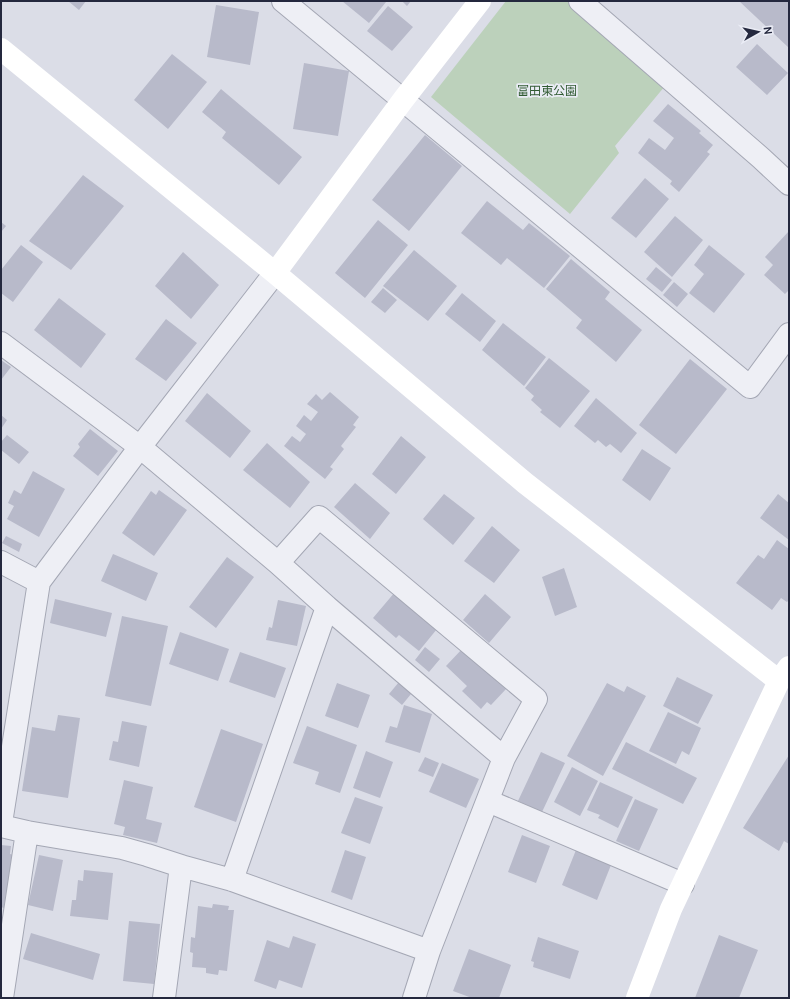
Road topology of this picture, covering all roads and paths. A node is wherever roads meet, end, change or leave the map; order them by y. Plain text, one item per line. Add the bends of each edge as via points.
1 (283, 1) edge
2 (480, 1) edge
3 (580, 1) edge
4 (1, 49) edge
5 (403, 100) junction
6 (789, 184) edge
7 (275, 273) junction
8 (789, 334) edge
9 (1, 343) edge
10 (140, 447) junction
11 (1, 562) edge
12 (278, 563) junction
13 (39, 582) junction
14 (327, 607) junction
15 (786, 678) edge
16 (504, 758) junction
17 (488, 801) junction
18 (1, 823) edge
19 (1, 826) edge
20 (27, 832) junction
21 (181, 866) junction
22 (232, 880) junction
23 (683, 884) junction
24 (429, 951) junction
25 (2, 998) edge
26 (164, 998) edge
27 (414, 998) edge
28 (637, 998) edge

1 - 5 street
2 - 5 street
3 - 6 street
4 - 7 street
5 - 7 street
5 - 8 street via 750,387
7 - 10 street
7 - 15 street via 525,483
9 - 10 street
10 - 12 street
10 - 13 street
11 - 13 street
12 - 14 street
12 - 16 street via 319,517 536,699
13 - 18 street
14 - 16 street
14 - 22 street
15 - 23 street
16 - 17 street
17 - 23 street
17 - 24 street
19 - 20 street
20 - 21 street via 122,848
20 - 25 street
21 - 22 street
21 - 26 street
22 - 24 street
23 - 28 street
24 - 27 street

